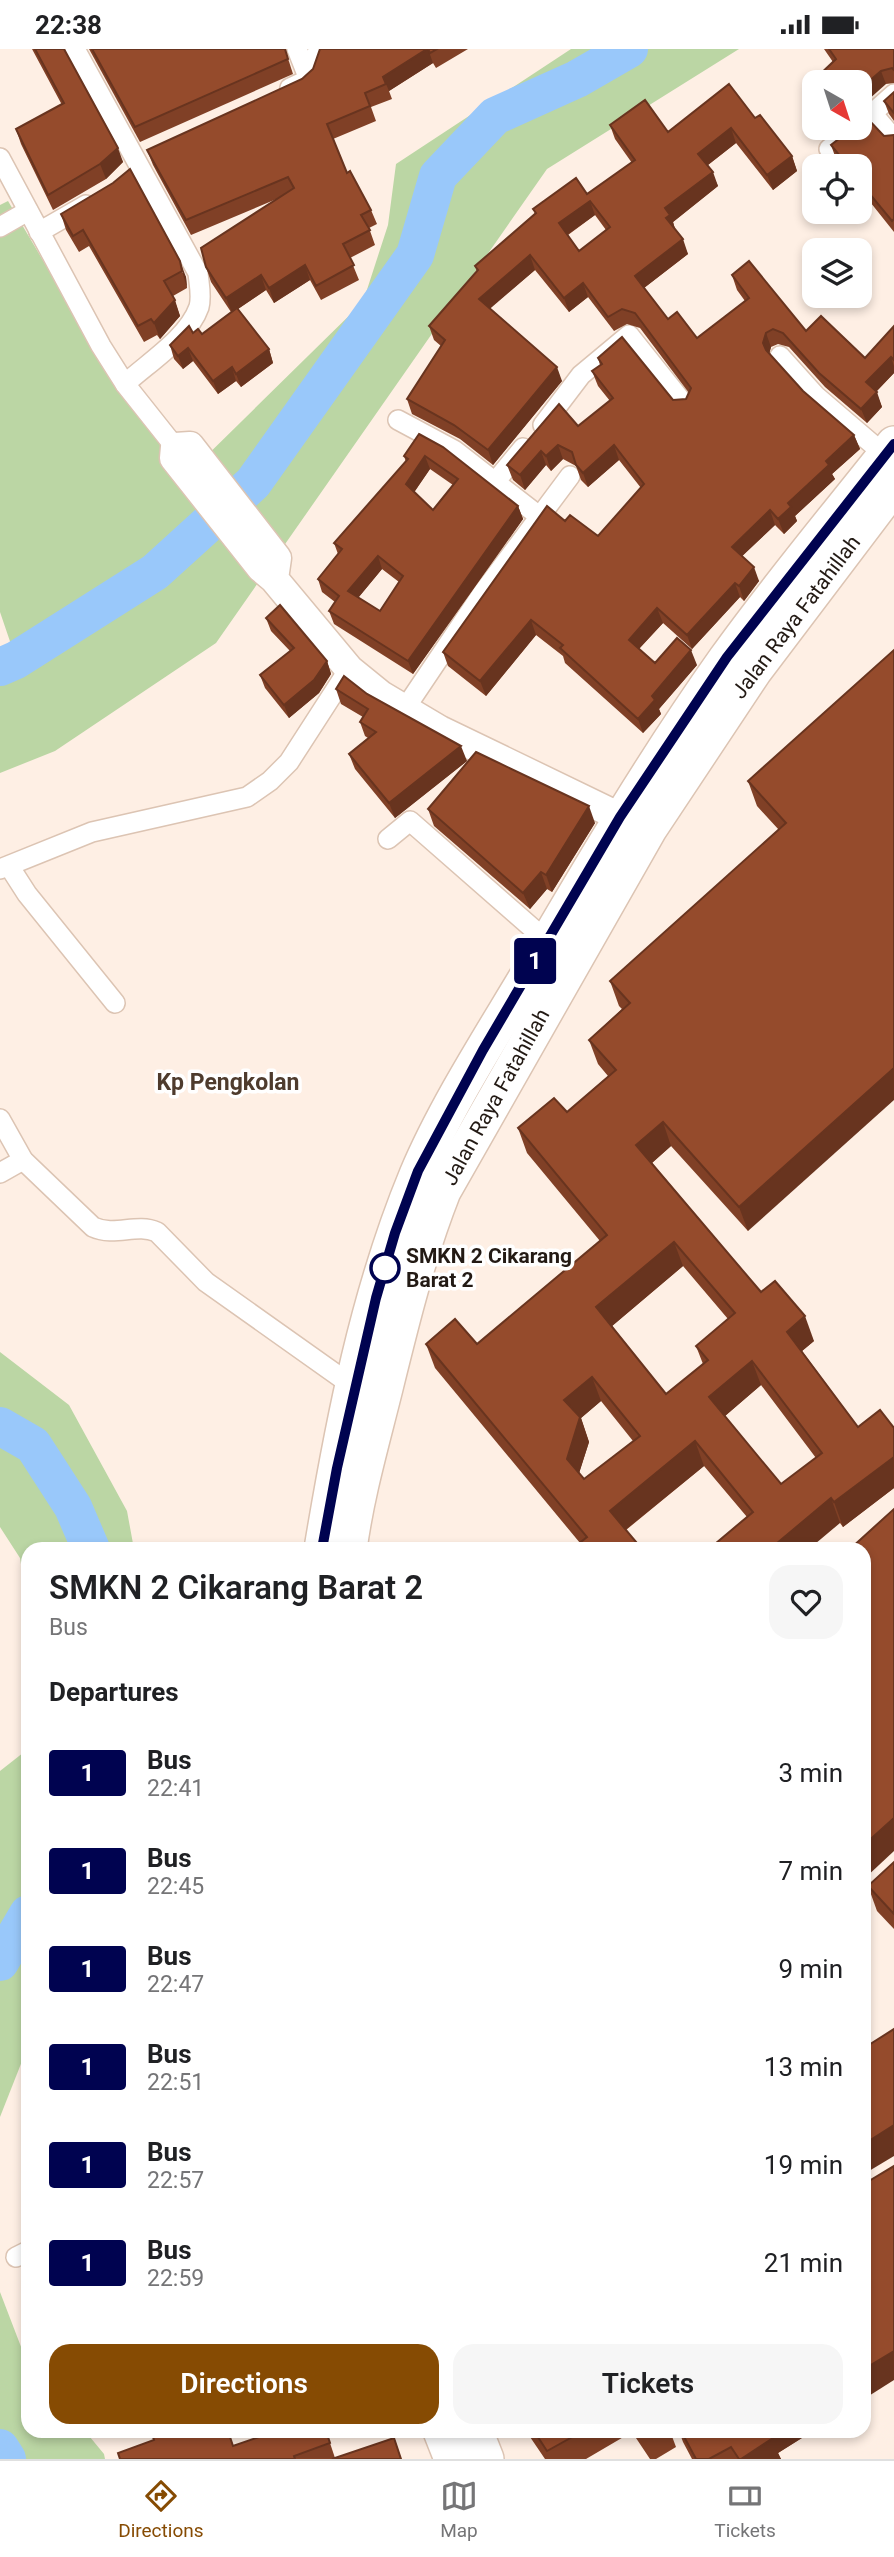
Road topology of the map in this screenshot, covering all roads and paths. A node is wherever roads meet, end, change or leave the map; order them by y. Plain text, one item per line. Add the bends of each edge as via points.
1 (75, 49) edge
2 (297, 49) edge
3 (328, 49) edge
4 (308, 77) junction
5 (274, 94) edge
6 (894, 95) edge
7 (872, 114) edge
8 (872, 127) edge
9 (894, 139) edge
10 (840, 140) edge
11 (156, 147) edge
12 (829, 149) edge
13 (0, 158) edge
14 (136, 163) junction
15 (122, 181) edge
16 (105, 194) edge
17 (28, 211) junction
18 (0, 226) edge
19 (39, 232) junction
20 (780, 356) dead end
21 (125, 384) junction
22 (684, 404) edge
23 (398, 420) dead end
24 (180, 450) joint
25 (891, 462) edge
26 (570, 476) dead end
27 (495, 482) junction
28 (539, 516) junction
29 (349, 669) junction
30 (404, 710) junction
31 (620, 817) junction
32 (388, 839) dead end
33 (4, 867) edge
34 (548, 941) junction
35 (115, 1003) dead end
36 (0, 1119) edge
37 (23, 1160) junction
38 (0, 1173) edge
39 (354, 1387) junction
40 (323, 1542) edge
41 (350, 1542) edge
42 (444, 2438) edge
43 (478, 2438) edge
44 (452, 2459) edge
45 (486, 2459) edge

1 - 14 street
2 - 4 street
3 - 4 street via 316,55
4 - 5 street
6 - 7 street
8 - 9 street
10 - 12 street
11 - 14 street
13 - 17 street
14 - 15 street
14 - 21 street via 198,273 201,294 184,332
16 - 19 street
17 - 18 street
17 - 19 street
19 - 21 street
20 - 25 street via 816,396
21 - 24 street
22 - 27 street via 629,335 581,375
23 - 27 street via 454,450
24 - 29 street
25 - 31 highway, Jalan Raya Fatahillah via 727,657
25 - 41 highway, Jalan Raya Fatahillah via 649,829 443,1191 421,1246 403,1312
26 - 28 street
27 - 28 street
28 - 30 street
29 - 30 street
29 - 33 street via 289,762 247,797 92,832
30 - 31 street
31 - 34 highway, Jalan Raya Fatahillah
32 - 34 street via 410,821
33 - 35 street
34 - 39 highway, Jalan Raya Fatahillah via 418,1171 395,1233
36 - 37 street
37 - 38 street
37 - 39 street via 93,1227 104,1232 148,1228 157,1233 206,1282
39 - 40 highway, Jalan Raya Fatahillah
42 - 44 highway
43 - 45 highway

